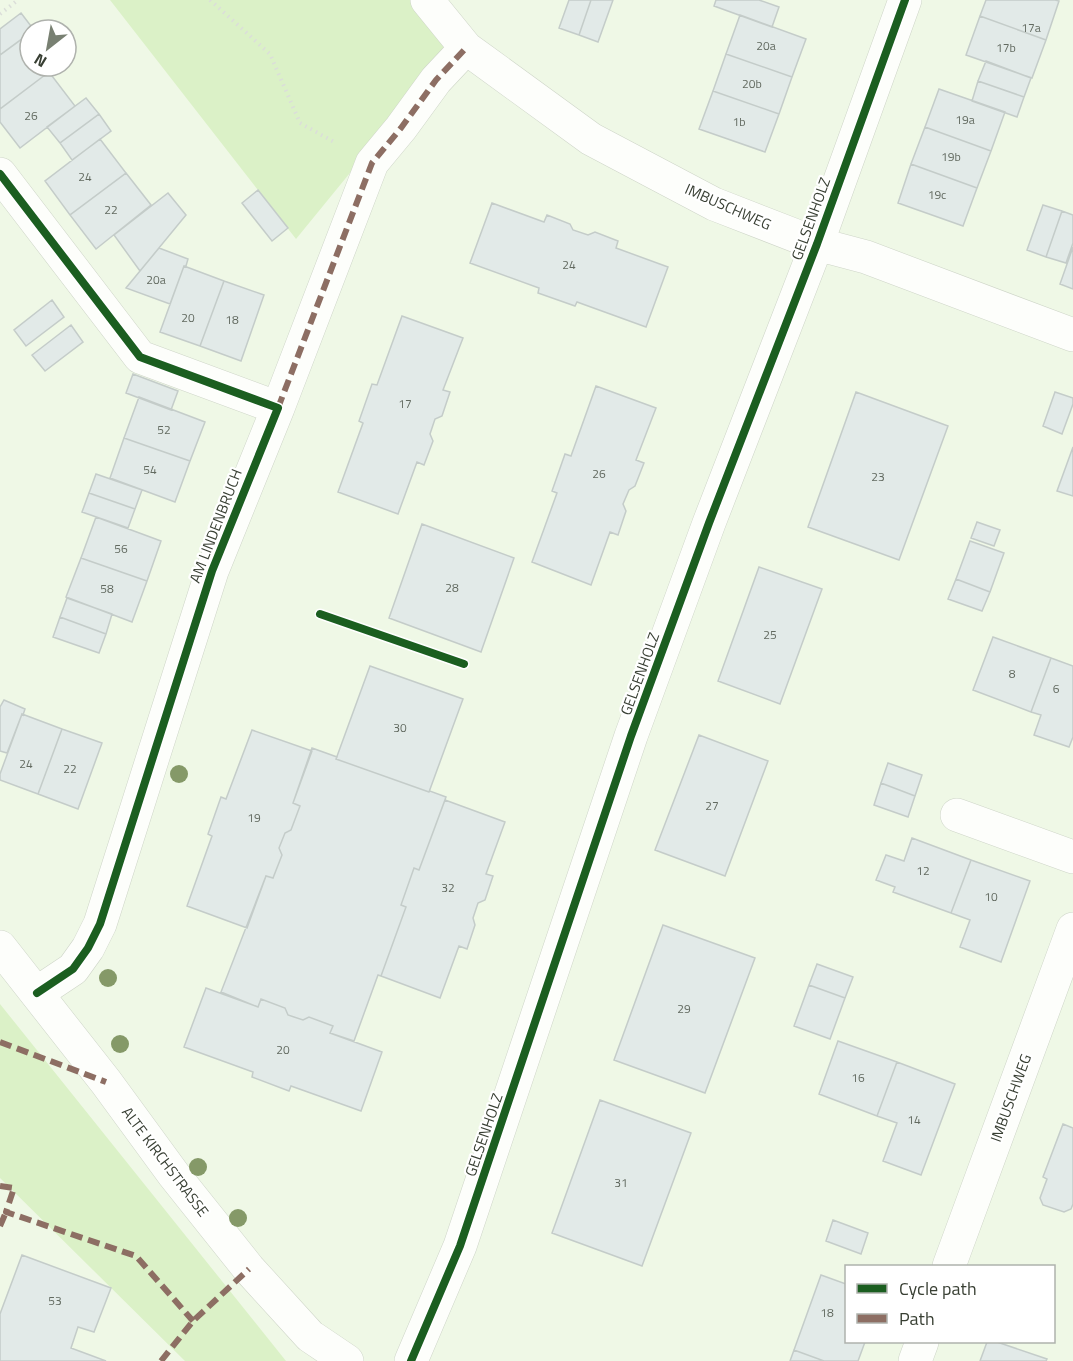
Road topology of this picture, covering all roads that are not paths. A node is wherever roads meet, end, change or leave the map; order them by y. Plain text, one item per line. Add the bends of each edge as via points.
1 (427, 0) edge
2 (905, 0) edge
3 (466, 48) junction
4 (0, 174) edge
5 (817, 244) junction
6 (1073, 335) edge
7 (278, 408) junction
8 (957, 815) dead end
9 (1073, 857) edge
10 (1073, 929) edge
11 (0, 947) edge
12 (37, 993) junction
13 (949, 1265) edge
14 (921, 1343) edge
15 (347, 1361) edge
16 (411, 1361) edge
17 (915, 1361) edge

1 - 3 street, IMBUSCHWEG
2 - 5 street, GELSENHOLZ
3 - 5 street, IMBUSCHWEG via 591,139 714,204
3 - 7 street, AM LINDENBRUCH via 372,163
4 - 7 street via 140,357
5 - 6 street, IMBUSCHWEG via 866,257
5 - 16 street, GELSENHOLZ via 631,736 460,1246
7 - 12 street, AM LINDENBRUCH via 212,571 100,924 73,969
8 - 9 street
10 - 13 street, IMBUSCHWEG
11 - 12 street, ALTE KIRCHSTRASSE
12 - 15 street, ALTE KIRCHSTRASSE via 249,1269 310,1336
14 - 17 street

